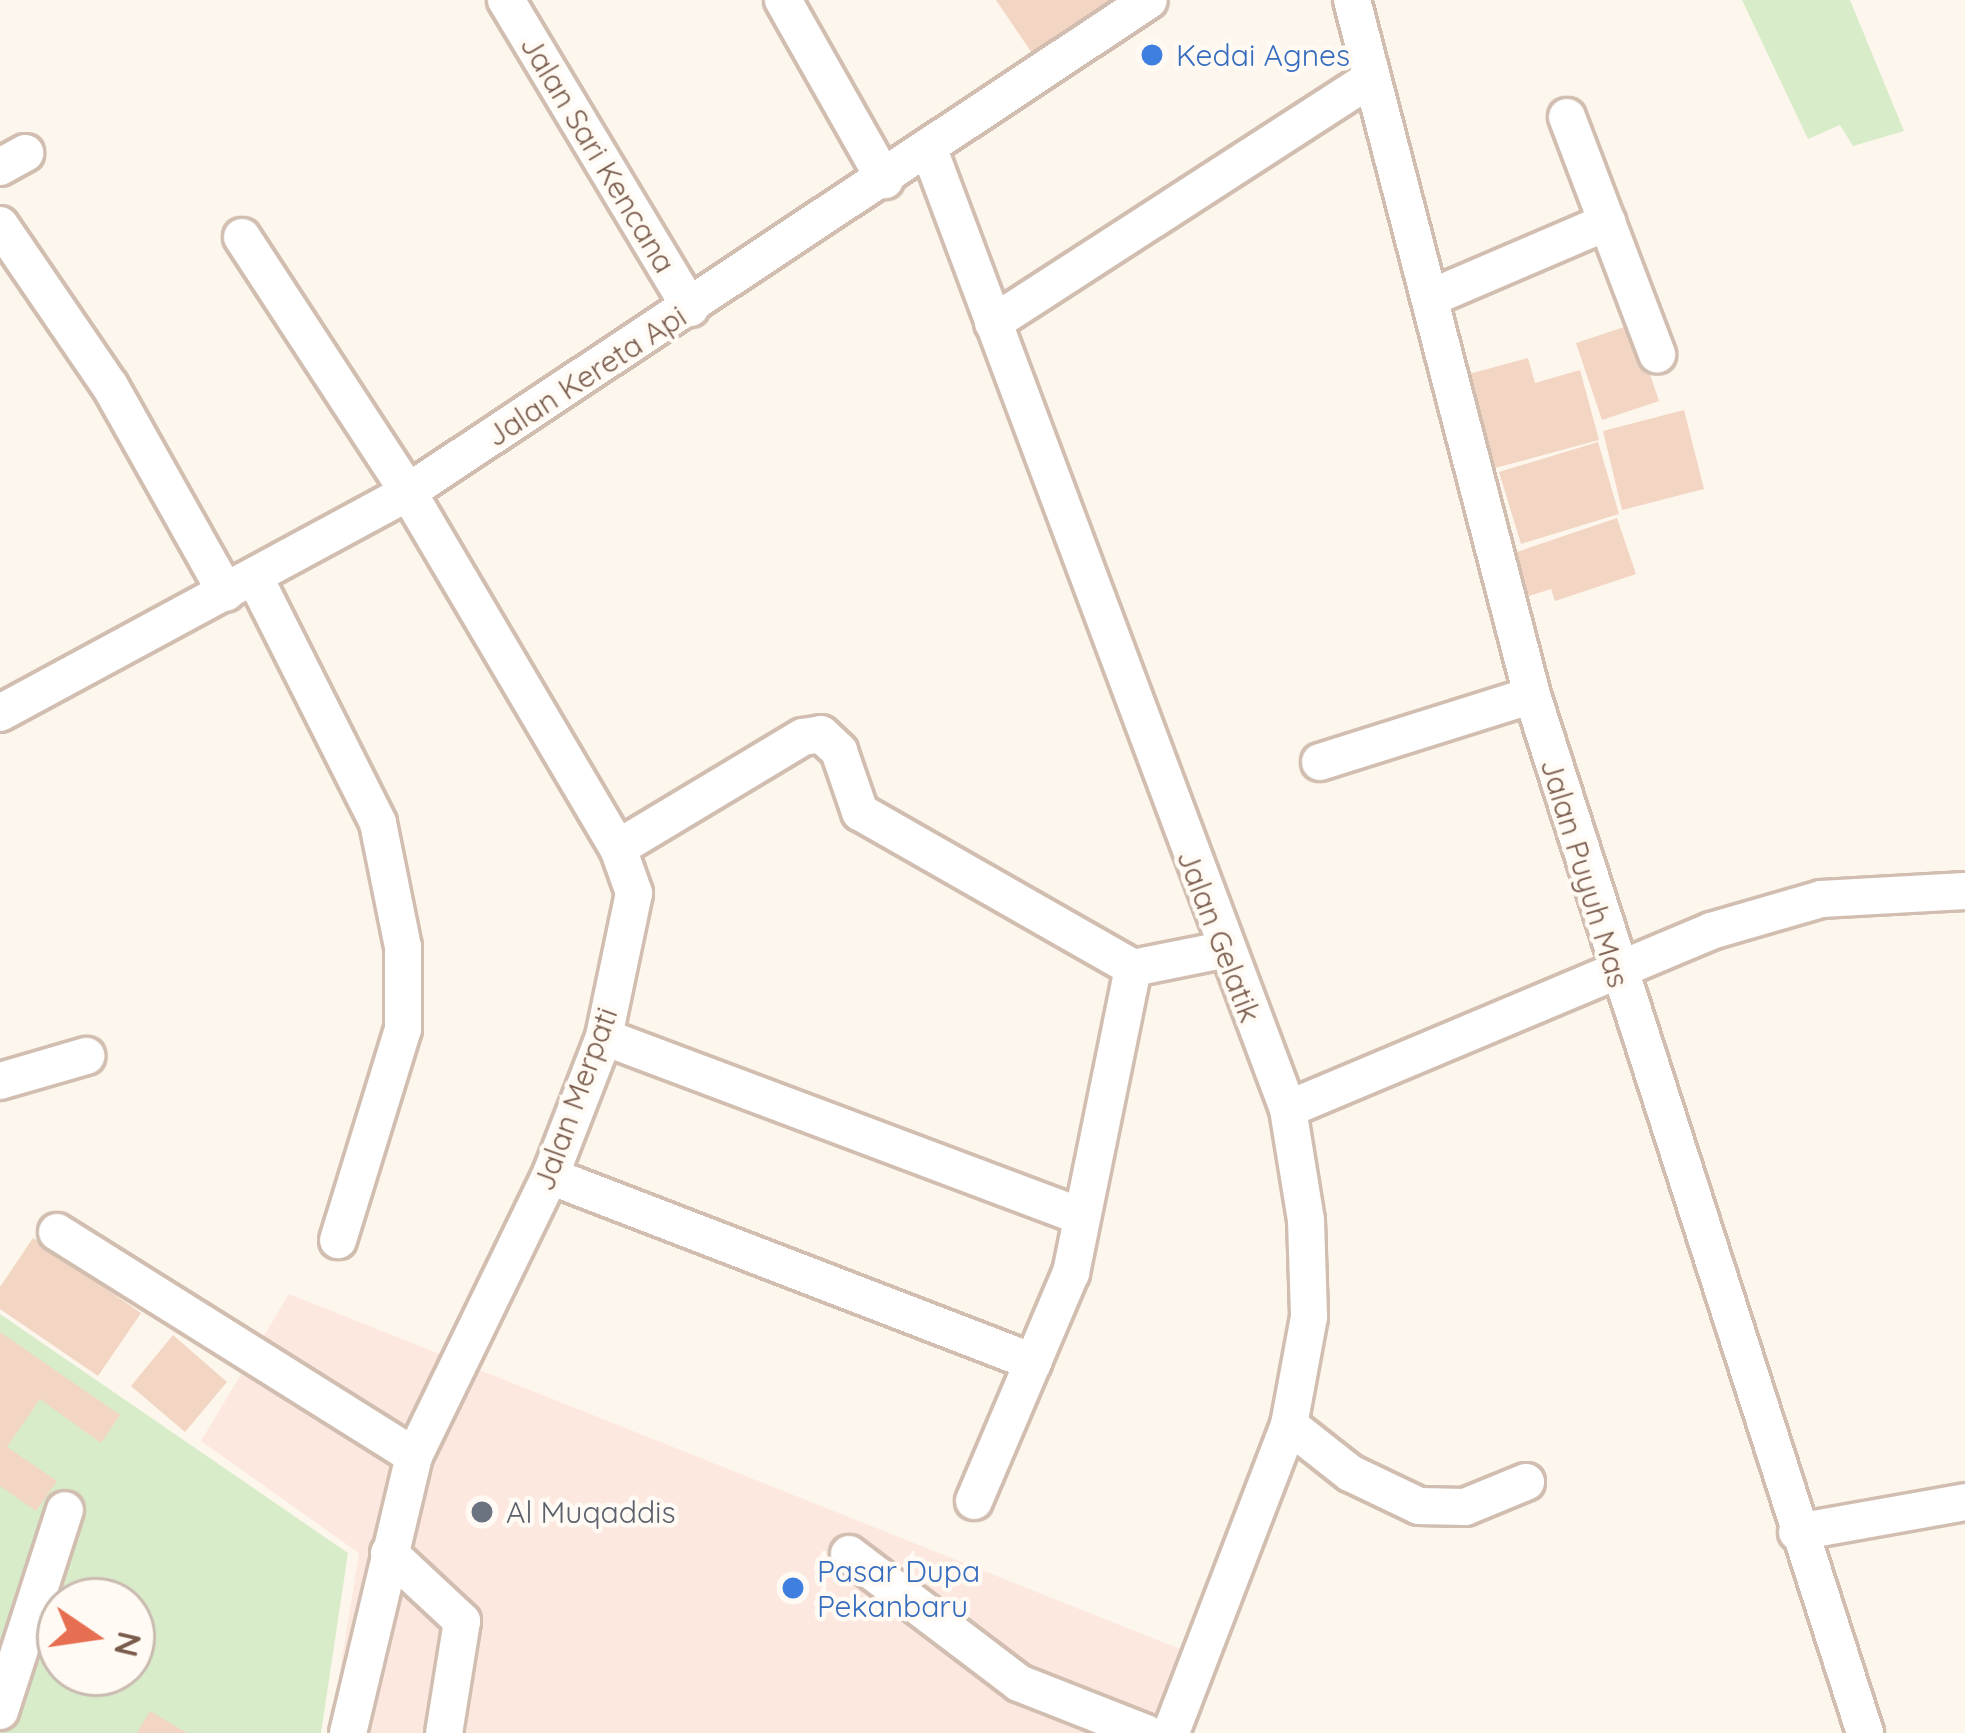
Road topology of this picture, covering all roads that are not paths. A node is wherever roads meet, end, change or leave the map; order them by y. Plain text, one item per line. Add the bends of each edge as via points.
1 (506, 0) edge
2 (783, 0) edge
3 (1149, 0) edge
4 (1352, 0) edge
5 (1370, 79) junction
6 (1567, 117) dead end
7 (930, 152) junction
8 (885, 180) junction
9 (1607, 222) junction
10 (0, 225) edge
11 (242, 236) dead end
12 (1430, 298) junction
13 (690, 308) junction
14 (993, 323) junction
15 (1657, 354) dead end
16 (408, 492) junction
17 (240, 585) junction
18 (1532, 695) junction
19 (0, 713) edge
20 (1321, 762) dead end
21 (619, 848) junction
22 (1965, 891) edge
23 (1223, 950) junction
24 (1132, 968) junction
25 (1616, 974) junction
26 (604, 1037) junction
27 (86, 1056) dead end
28 (0, 1081) edge
29 (1288, 1109) junction
30 (550, 1176) junction
31 (1080, 1216) junction
32 (56, 1232) dead end
33 (338, 1240) dead end
34 (1033, 1362) junction
35 (1289, 1425) junction
36 (414, 1456) junction
37 (1526, 1481) dead end
38 (974, 1501) dead end
39 (1965, 1502) edge
40 (65, 1510) dead end
41 (1797, 1532) junction
42 (389, 1553) junction
43 (849, 1554) dead end
44 (0, 1711) edge
45 (348, 1733) edge
46 (444, 1733) edge
47 (1147, 1733) edge
48 (1171, 1733) edge
49 (1865, 1733) edge

1 - 13 street, Jalan Sari Kencana
2 - 8 street
3 - 7 street, Jalan Kereta Api
4 - 5 street, Jalan Puyuh Mas
5 - 12 street, Jalan Puyuh Mas
5 - 14 street
6 - 9 street
7 - 8 street, Jalan Kereta Api
7 - 14 street, Jalan Gelatik
8 - 13 street, Jalan Kereta Api
9 - 12 street
9 - 15 street
10 - 17 street
11 - 16 street, Jalan Merpati
12 - 18 street, Jalan Puyuh Mas
13 - 16 street, Jalan Kereta Api
14 - 23 street, Jalan Gelatik
16 - 17 street, Jalan Kereta Api
16 - 21 street, Jalan Merpati
17 - 19 street, Jalan Kereta Api
17 - 33 street via 378,823 403,947 403,1029
18 - 20 street
18 - 25 street, Jalan Puyuh Mas
21 - 24 street via 802,737 821,734 839,751 860,812
21 - 26 street, Jalan Merpati via 634,904
22 - 25 street via 1822,899 1711,931
23 - 24 street
23 - 29 street, Jalan Gelatik
24 - 31 street
25 - 29 street
25 - 41 street, Jalan Puyuh Mas
26 - 30 street, Jalan Merpati
26 - 31 street
27 - 28 street
29 - 35 street, Jalan Gelatik via 1310,1285
30 - 34 street
30 - 36 street, Jalan Merpati
31 - 34 street via 1071,1273
32 - 36 street
34 - 38 street
35 - 37 street via 1350,1473 1419,1506 1465,1507
35 - 48 street, Jalan Gelatik
36 - 42 street, Jalan Merpati
39 - 41 street
40 - 44 street
41 - 49 street, Jalan Puyuh Mas
42 - 45 street, Jalan Merpati
42 - 46 street via 462,1621
43 - 47 street via 1019,1683

